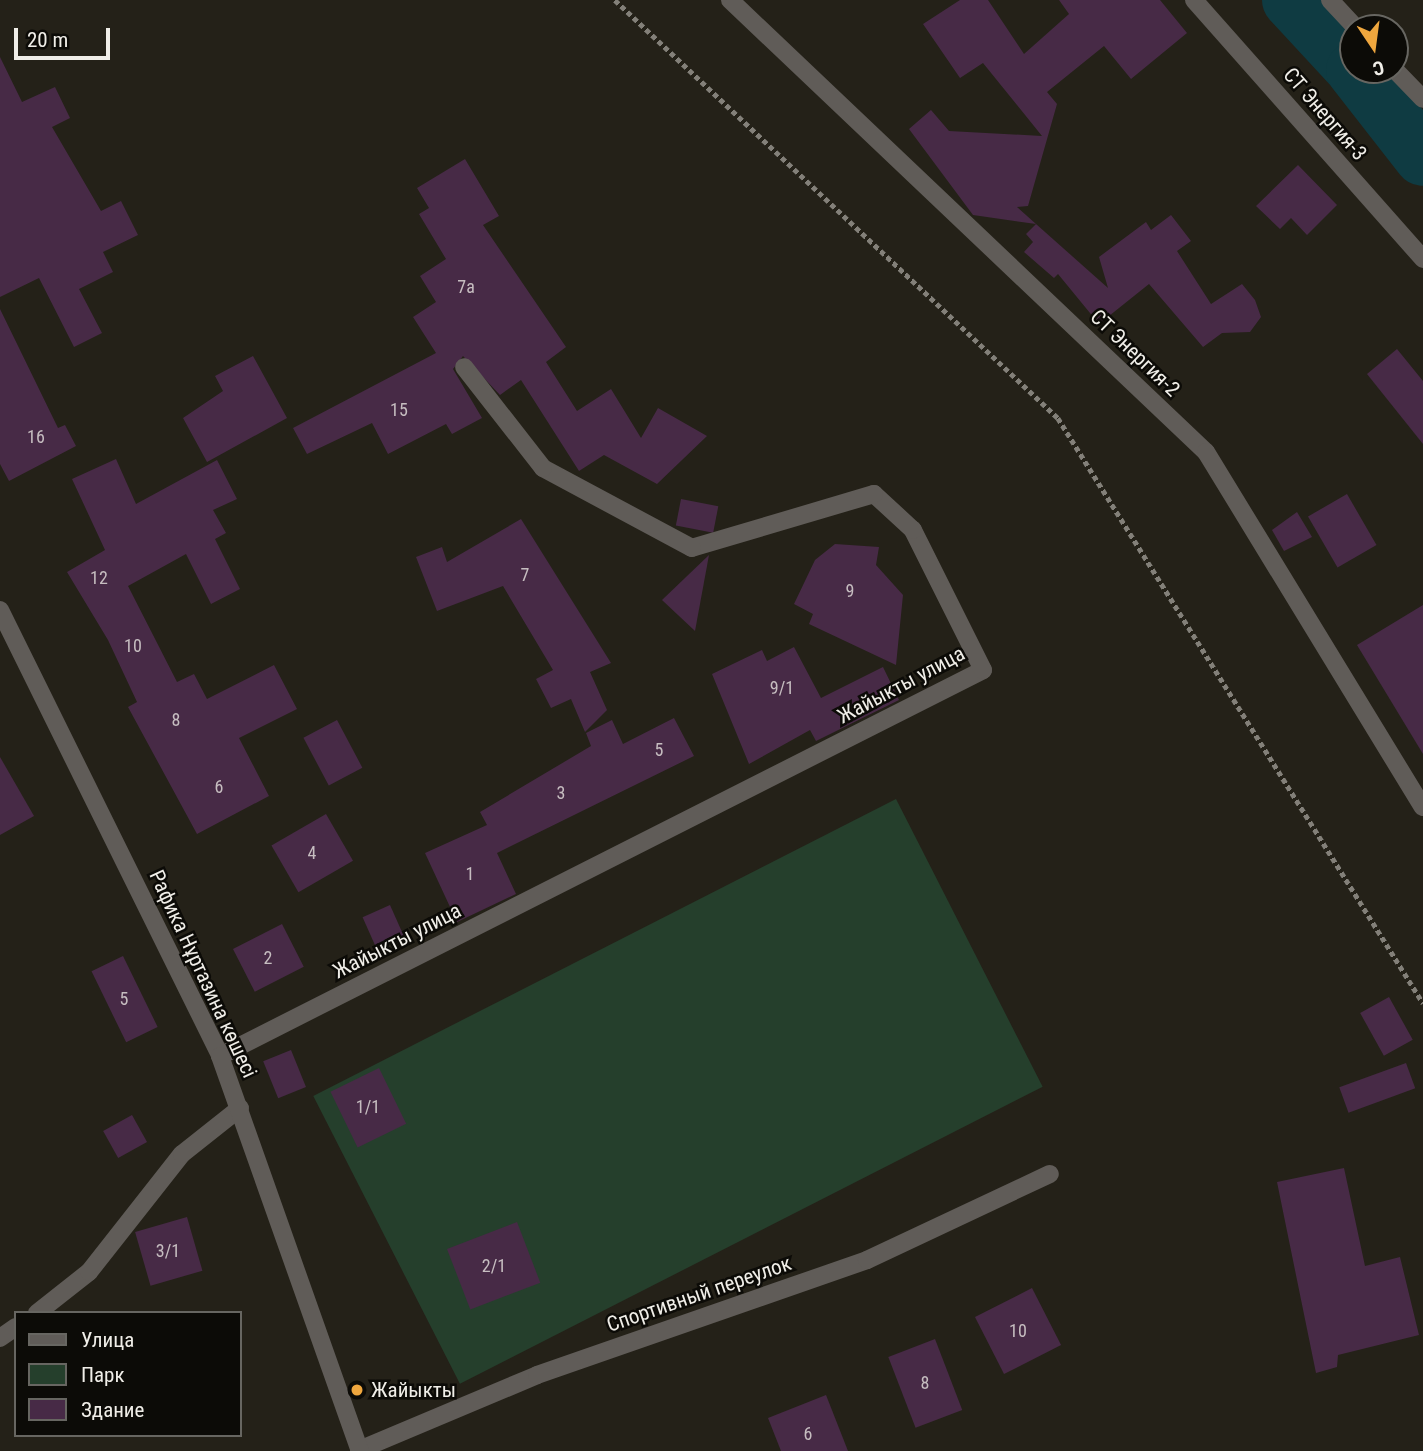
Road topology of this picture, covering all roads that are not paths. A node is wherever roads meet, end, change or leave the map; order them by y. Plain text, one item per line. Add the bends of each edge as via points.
1 (730, 0) edge
2 (1194, 0) edge
3 (1330, 0) edge
4 (1343, 14) edge
5 (1409, 84) edge
6 (1423, 99) edge
7 (1423, 259) edge
8 (464, 367) dead end
9 (0, 610) edge
10 (1423, 807) edge
11 (220, 1056) junction
12 (240, 1108) junction
13 (1050, 1174) dead end
14 (40, 1311) edge
15 (360, 1450) edge

1 - 10 street, СТ Энергия-2 via 1206,452
2 - 7 street, СТ Энергия-3
3 - 4 street
5 - 6 street
8 - 11 street, Жайыкты улица via 543,468 692,548 874,494 913,530 983,670
9 - 11 street, Рафика Нұртазина көшесі
11 - 12 street, Рафика Нұртазина көшесі
12 - 14 street via 182,1154 89,1272
12 - 15 street, Рафика Нұртазина көшесі
13 - 15 street, Спортивный переулок via 867,1260 537,1376

